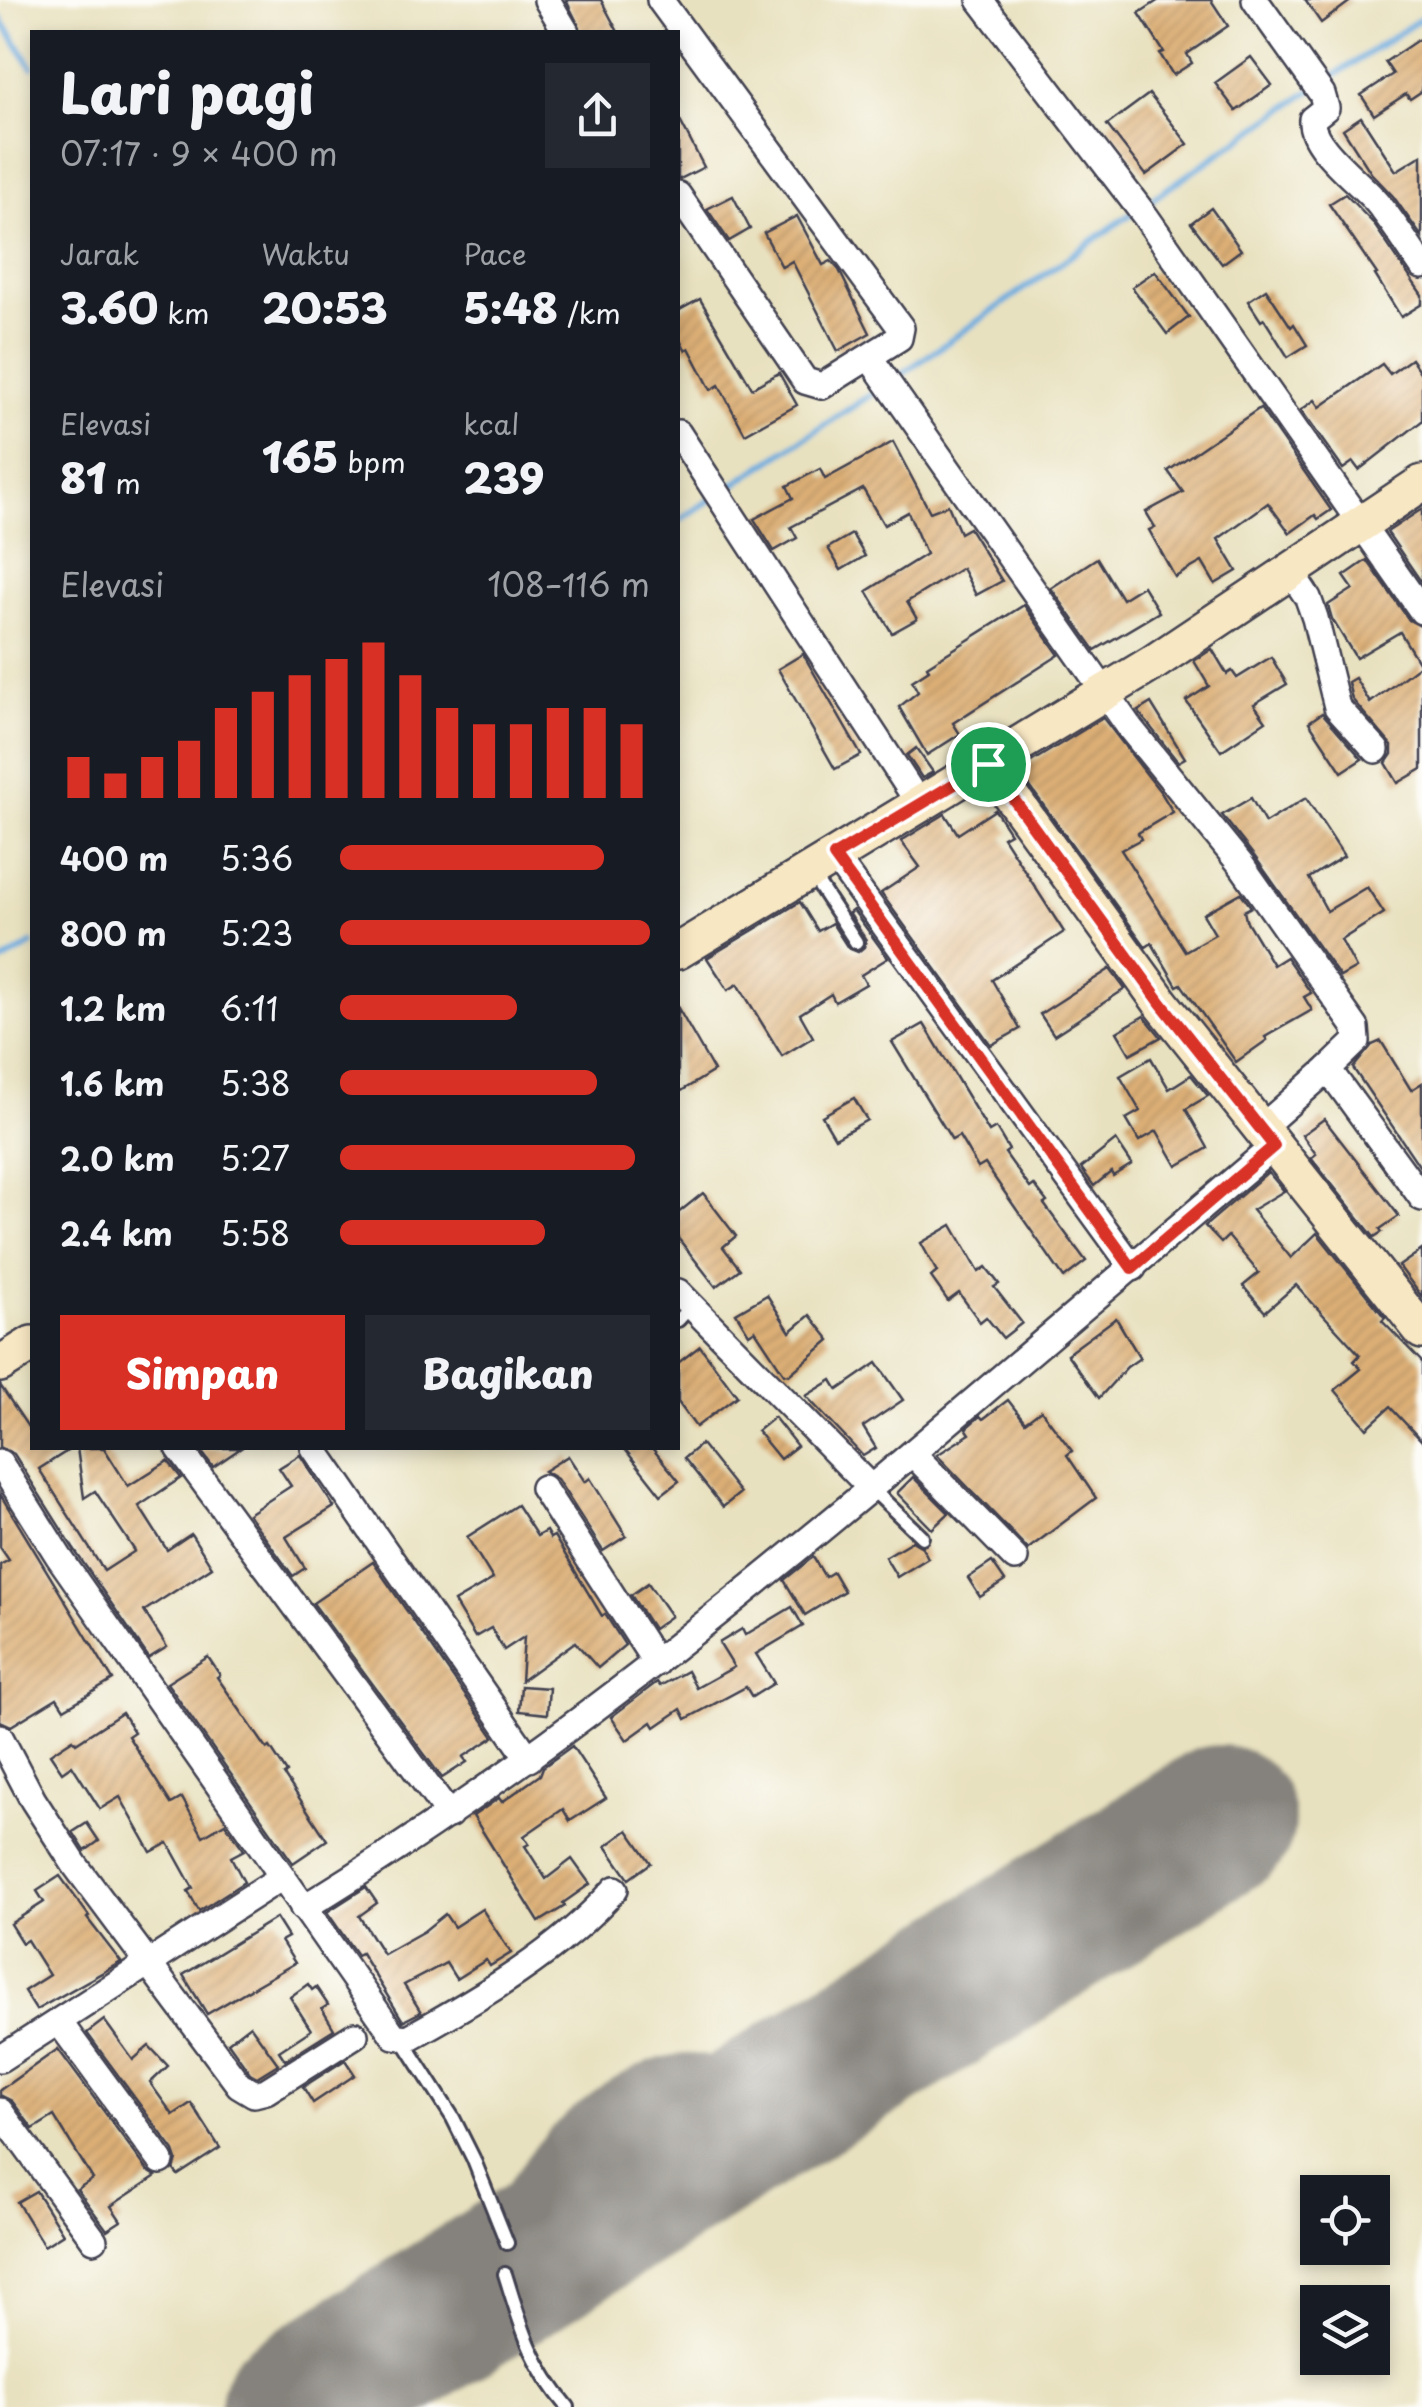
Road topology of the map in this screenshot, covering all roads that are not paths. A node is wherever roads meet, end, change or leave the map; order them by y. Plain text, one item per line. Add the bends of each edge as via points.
1 (547, 0) edge
2 (660, 0) edge
3 (980, 0) edge
4 (1255, 0) edge
5 (565, 30) edge
6 (680, 198) edge
7 (1422, 266) edge
8 (882, 374) junction
9 (680, 437) edge
10 (1422, 482) edge
11 (1363, 522) junction
12 (1290, 571) junction
13 (1422, 612) edge
14 (1106, 692) junction
15 (1376, 750) dead end
16 (988, 764) junction
17 (920, 805) junction
18 (822, 863) junction
19 (856, 942) dead end
20 (680, 949) edge
21 (1328, 1069) junction
22 (1267, 1137) junction
23 (1422, 1198) edge
24 (1132, 1268) junction
25 (682, 1305) edge
26 (1422, 1330) edge
27 (30, 1345) edge
28 (0, 1364) edge
29 (179, 1450) edge
30 (315, 1450) edge
31 (913, 1454) junction
32 (0, 1463) edge
33 (543, 1488) dead end
34 (871, 1488) junction
35 (922, 1536) dead end
36 (1014, 1558) dead end
37 (656, 1663) junction
38 (0, 1737) edge
39 (529, 1759) junction
40 (448, 1815) junction
41 (282, 1878) junction
42 (615, 1889) dead end
43 (303, 1908) junction
44 (150, 1965) junction
45 (59, 2022) junction
46 (355, 2035) dead end
47 (403, 2040) junction
48 (0, 2059) edge
49 (0, 2111) edge
50 (160, 2161) dead end
51 (94, 2240) dead end
52 (507, 2243) dead end
53 (505, 2274) dead end
54 (568, 2407) edge

1 - 5 street
2 - 8 street via 901,328
3 - 11 street
4 - 7 street via 1317,86 1326,108 1312,120 1312,130 1380,206
6 - 8 street via 805,381 822,386
8 - 14 street
9 - 17 street
10 - 11 street
11 - 12 street
11 - 13 street
12 - 14 street
12 - 15 street via 1308,598 1338,706
14 - 16 street
14 - 21 street via 1250,877 1356,1028 1357,1041
16 - 17 street
16 - 22 street
17 - 18 street
18 - 19 lane
18 - 20 street
18 - 24 street
21 - 22 street
21 - 23 street
22 - 24 street
22 - 26 street
24 - 31 street
25 - 34 street
27 - 28 street
29 - 40 street
30 - 39 street
31 - 34 street
31 - 36 street
32 - 41 street
33 - 37 street
34 - 35 lane
34 - 37 street
37 - 39 street
38 - 44 street via 76,1865
39 - 40 street
40 - 43 street
41 - 43 street
41 - 44 street
42 - 47 street via 542,1955
43 - 47 street
44 - 45 street
44 - 46 street via 239,2086 254,2094
45 - 48 street
45 - 50 street
47 - 52 lane via 460,2132
49 - 51 street
53 - 54 lane via 530,2352

